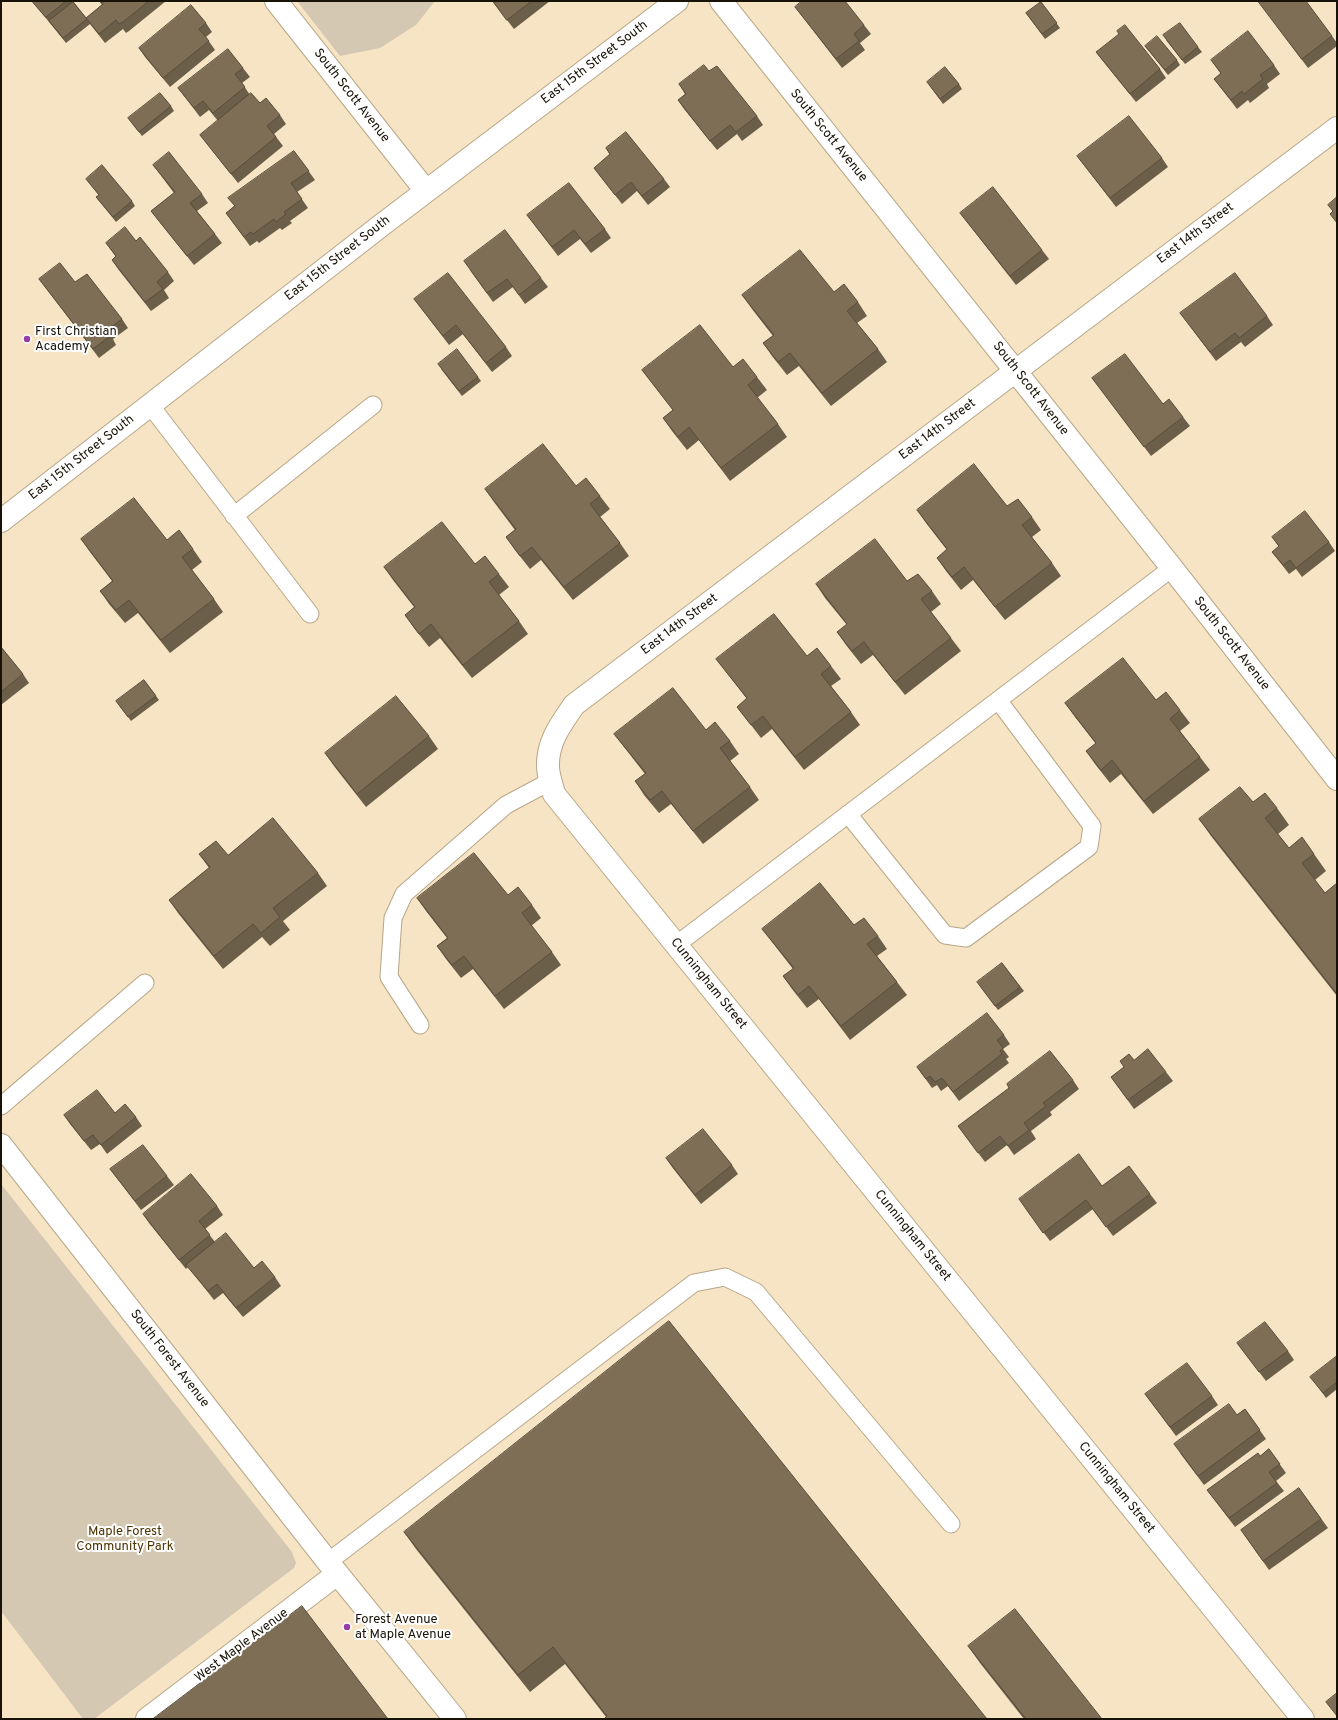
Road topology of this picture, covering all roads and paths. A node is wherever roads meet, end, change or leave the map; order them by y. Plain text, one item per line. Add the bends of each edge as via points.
1 (276, 1) edge
2 (677, 1) edge
3 (721, 1) edge
4 (1337, 128) edge
5 (426, 191) junction
6 (1016, 371) junction
7 (150, 405) junction
8 (373, 405) dead end
9 (234, 516) junction
10 (1, 521) edge
11 (1172, 568) junction
12 (310, 614) dead end
13 (998, 700) junction
14 (551, 742) joint
15 (1334, 768) edge
16 (551, 781) junction
17 (848, 814) junction
18 (676, 945) junction
19 (145, 983) dead end
20 (420, 1025) dead end
21 (1, 1106) edge
22 (1, 1145) edge
23 (952, 1524) dead end
24 (332, 1568) junction
25 (147, 1719) edge
26 (455, 1719) edge
27 (1303, 1719) edge

1 - 5 street, South Scott Avenue
2 - 5 street, East 15th Street South
3 - 6 street, South Scott Avenue
4 - 6 street, East 14th Street
5 - 7 street, East 15th Street South
6 - 11 street, South Scott Avenue
6 - 14 street, East 14th Street via 574,705
7 - 9 lane
7 - 10 street, East 15th Street South
8 - 9 lane
9 - 12 lane
11 - 13 lane
11 - 15 street, South Scott Avenue
13 - 17 lane
13 - 17 lane via 1092,826 1089,847 966,938 945,935
14 - 16 street, Cunningham Street via 548,767
16 - 18 street, Cunningham Street via 554,794
16 - 20 lane via 506,805 404,894 393,918 389,977
17 - 18 lane
18 - 27 street, Cunningham Street
19 - 21 lane
22 - 24 street, South Forest Avenue
23 - 24 lane via 756,1292 725,1277 694,1283
24 - 25 street, West Maple Avenue
24 - 26 street, South Forest Avenue

